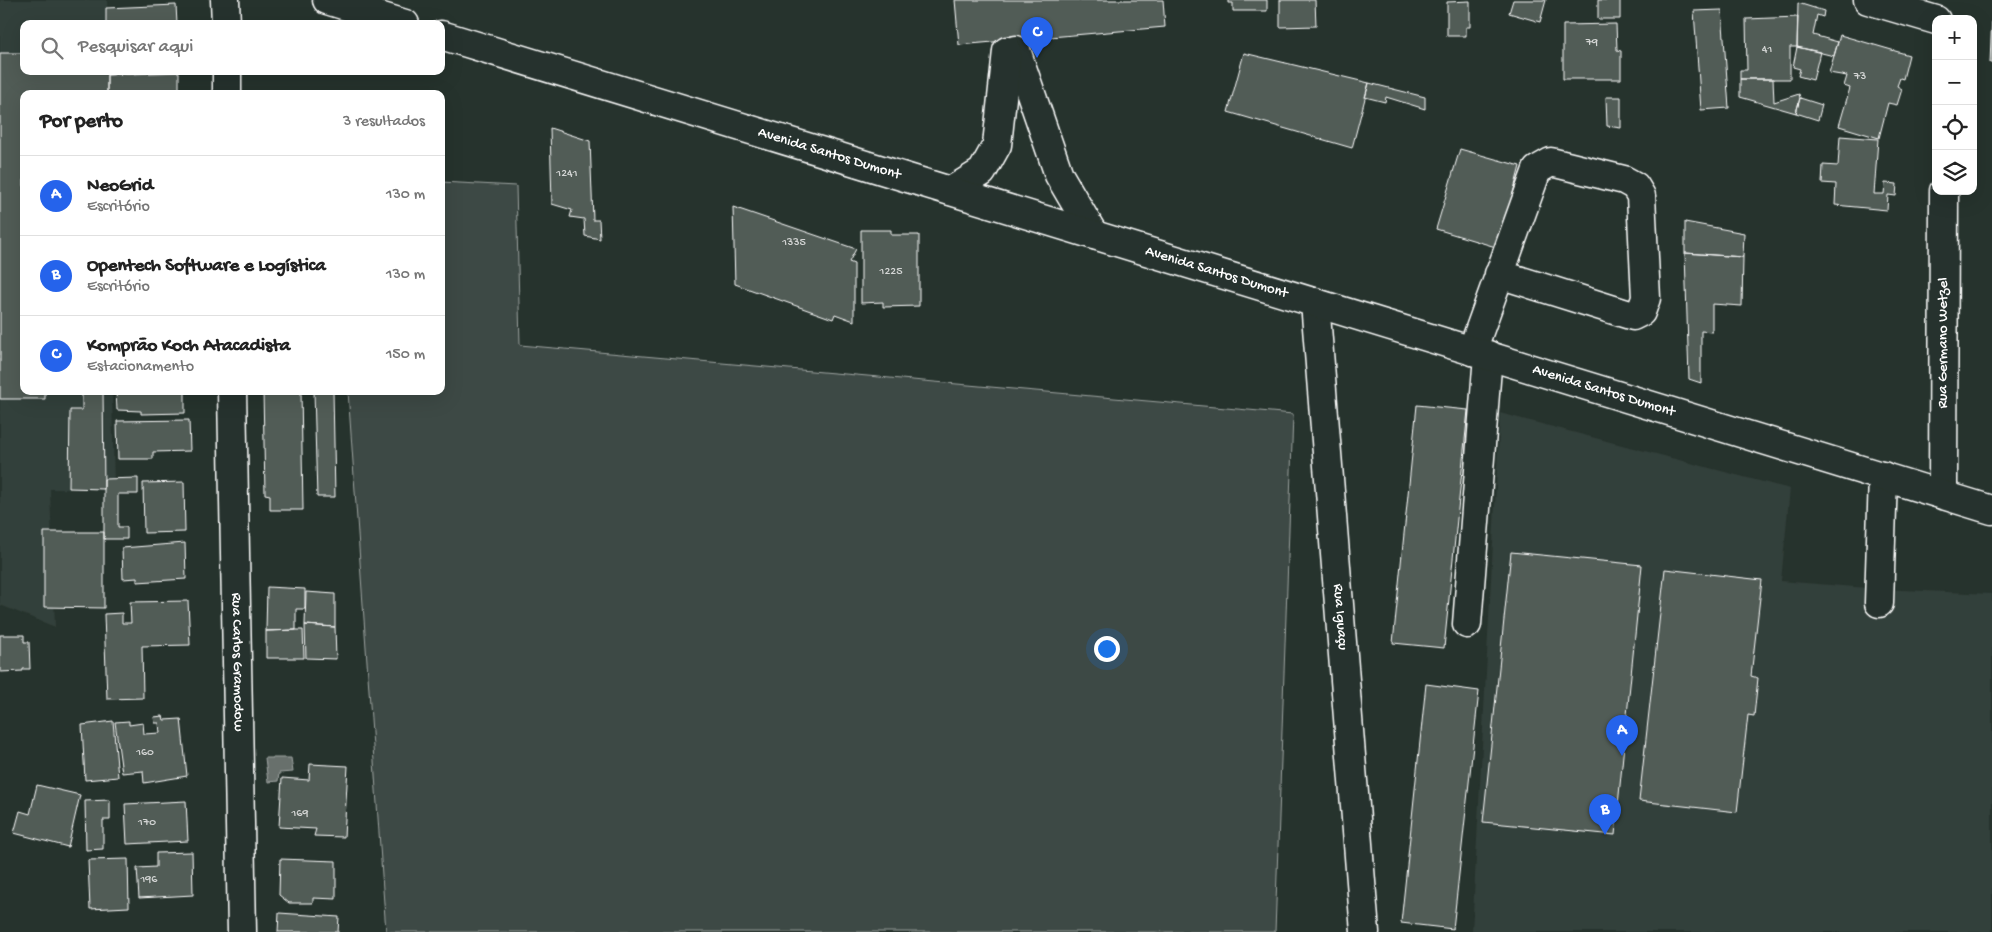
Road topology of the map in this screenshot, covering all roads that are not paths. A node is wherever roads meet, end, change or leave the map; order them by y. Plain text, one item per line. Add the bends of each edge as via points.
1 (225, 0) edge
2 (327, 0) edge
3 (1868, 0) edge
4 (1944, 0) edge
5 (1944, 15) edge
6 (1932, 19) edge
7 (226, 20) edge
8 (392, 20) edge
9 (445, 36) edge
10 (226, 75) edge
11 (227, 90) edge
12 (951, 191) junction
13 (1944, 195) edge
14 (1094, 235) junction
15 (1499, 274) junction
16 (1315, 302) junction
17 (1480, 353) junction
18 (232, 395) edge
19 (1883, 476) junction
20 (1944, 495) junction
21 (1992, 510) edge
22 (1879, 604) dead end
23 (1466, 624) dead end
24 (242, 932) edge
25 (1365, 932) edge

1 - 7 street
2 - 8 street
3 - 6 street
4 - 5 street
9 - 12 street, Avenida Santos Dumont
10 - 11 street
12 - 14 street, Avenida Santos Dumont
12 - 14 street via 982,172 997,145 1012,51 1059,175
13 - 20 street, Rua Germano Wetzel
14 - 16 street, Avenida Santos Dumont
15 - 15 street via 1537,170 1551,162 1624,180 1635,186 1641,196 1646,298 1641,312 1633,316
15 - 17 street
16 - 17 street, Avenida Santos Dumont
16 - 25 street, Rua Iguaçu
17 - 19 street, Avenida Santos Dumont
17 - 23 street
18 - 24 street, Rua Carlos Gramodow
19 - 20 street, Avenida Santos Dumont
19 - 22 street
20 - 21 street, Avenida Santos Dumont

